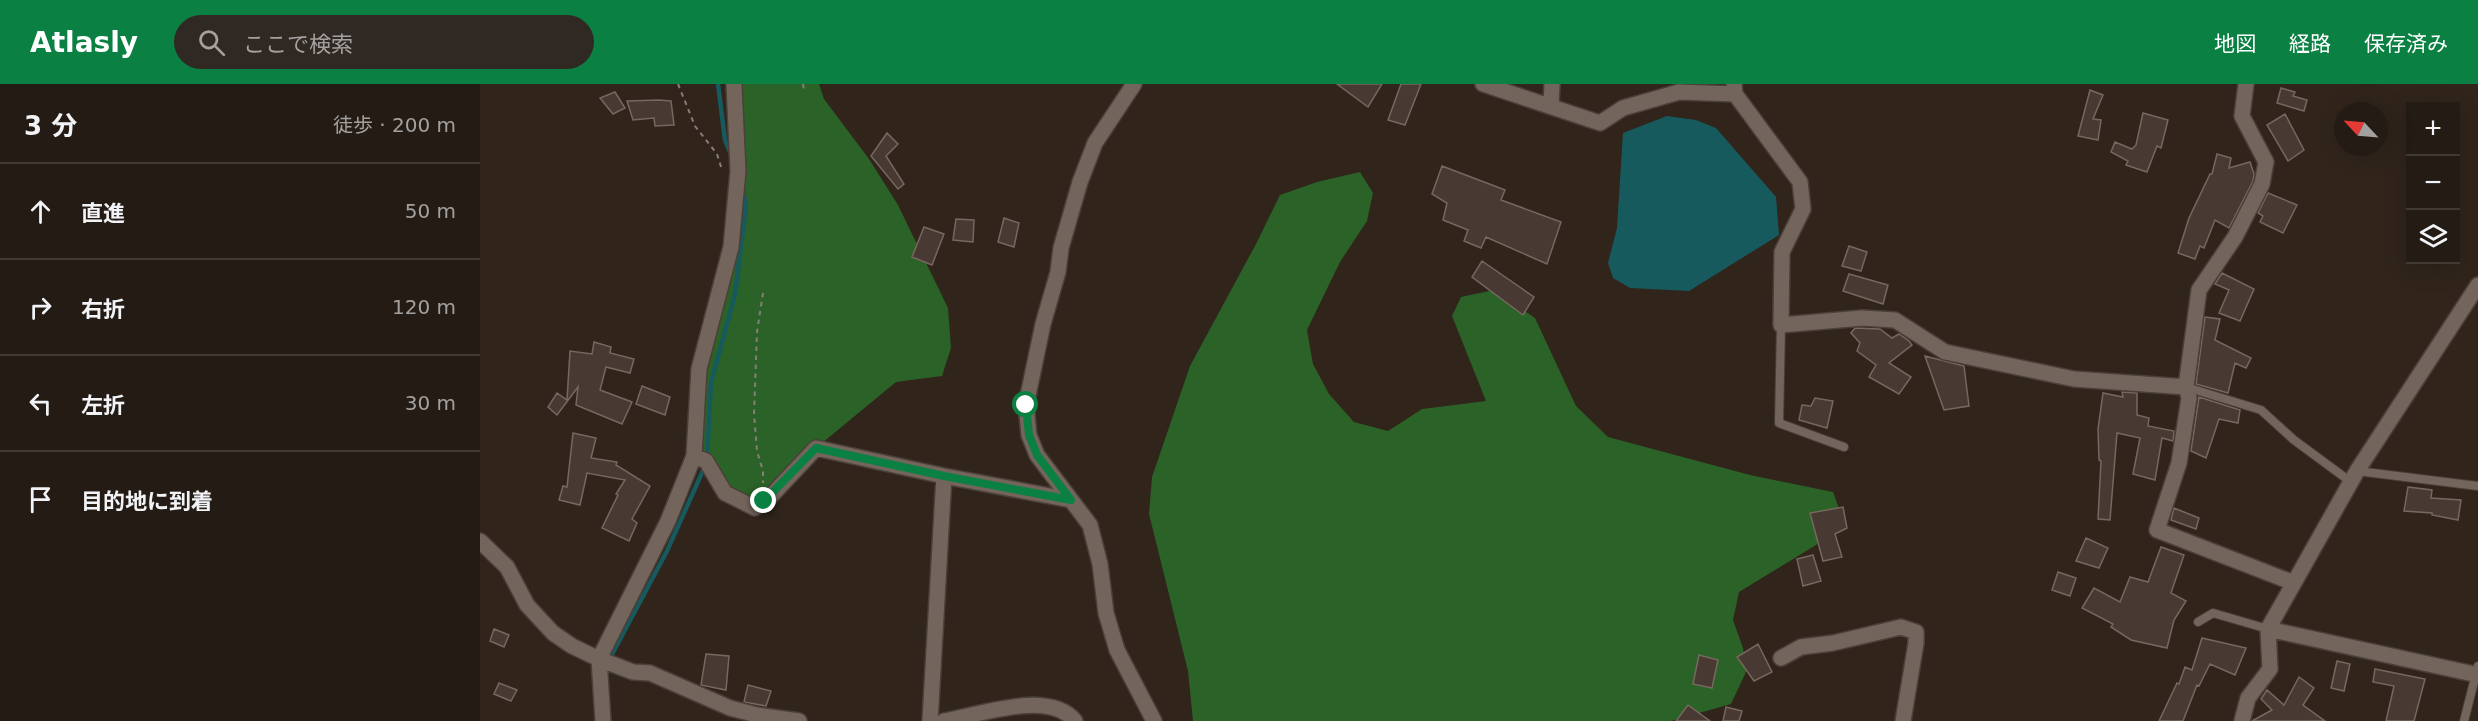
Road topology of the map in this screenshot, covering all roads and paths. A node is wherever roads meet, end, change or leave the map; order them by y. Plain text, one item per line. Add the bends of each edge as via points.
1 (678, 84) edge
2 (734, 84) edge
3 (803, 84) edge
4 (1134, 84) edge
5 (1483, 84) edge
6 (1552, 84) edge
7 (2246, 84) edge
8 (1735, 89) edge
9 (804, 90) dead end
10 (1551, 106) junction
11 (724, 175) dead end
12 (2478, 285) edge
13 (763, 292) dead end
14 (1781, 325) junction
15 (2186, 387) junction
16 (1844, 447) dead end
17 (694, 456) junction
18 (944, 476) junction
19 (2354, 477) junction
20 (2478, 486) edge
21 (1071, 500) junction
22 (764, 501) junction
23 (480, 541) edge
24 (2294, 583) junction
25 (2198, 622) dead end
26 (2268, 629) junction
27 (1781, 658) dead end
28 (599, 659) junction
29 (2477, 672) edge
30 (603, 721) edge
31 (799, 721) edge
32 (930, 721) edge
33 (944, 721) edge
34 (1075, 721) edge
35 (1154, 721) edge
36 (1903, 721) edge
37 (2242, 721) edge
38 (2464, 721) edge

1 - 11 path via 695,126 717,154
2 - 17 street via 738,171 731,247 699,369
3 - 9 path
4 - 21 street via 1095,142 1080,182 1026,405 1029,435 1037,455
5 - 10 street
6 - 10 street
7 - 15 street via 2242,116 2266,162 2262,184 2235,237 2199,290
8 - 10 street via 1679,92 1623,108 1600,123
8 - 14 street via 1800,182 1803,209 1782,252
12 - 19 street
13 - 22 path via 754,414
14 - 15 street via 1862,318 1895,320 1946,352 2074,379
14 - 16 lane via 1779,423
15 - 19 lane via 2260,410 2294,440
15 - 24 street via 2189,398 2178,463 2157,530
17 - 22 street via 706,461 725,494 756,508
17 - 28 street via 668,521
18 - 21 street
18 - 22 street via 816,448
18 - 32 street
19 - 20 lane
19 - 24 street
21 - 35 street via 1090,525 1117,650
23 - 28 street via 507,567 527,605 553,633
24 - 26 street
25 - 26 lane via 2213,613
26 - 29 street
26 - 37 street via 2270,669 2248,698
27 - 36 street via 1801,647 1901,627 1916,632
28 - 30 street
28 - 31 street via 650,674 730,708
29 - 38 lane
33 - 34 street via 1029,705 1051,706

